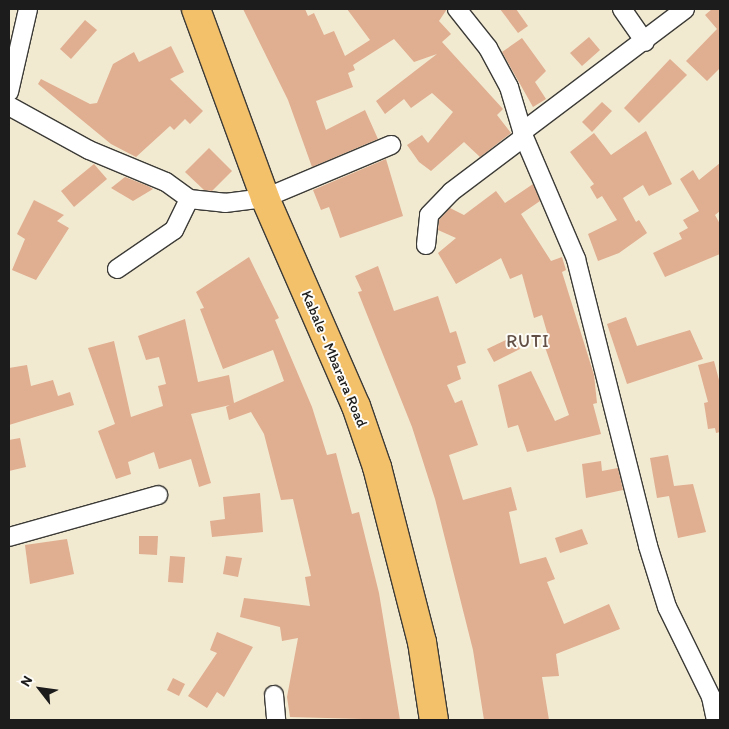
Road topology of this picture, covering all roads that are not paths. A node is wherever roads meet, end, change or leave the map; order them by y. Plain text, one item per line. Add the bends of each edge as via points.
1 (28, 9) edge
2 (196, 9) edge
3 (457, 9) edge
4 (622, 9) edge
5 (686, 9) edge
6 (646, 42) junction
7 (9, 92) edge
8 (9, 106) edge
9 (523, 134) junction
10 (391, 144) dead end
11 (265, 198) junction
12 (189, 199) junction
13 (426, 245) dead end
14 (117, 269) dead end
15 (158, 495) dead end
16 (9, 537) edge
17 (274, 695) dead end
18 (276, 720) edge
19 (434, 720) edge
20 (716, 720) edge

1 - 7 street
2 - 11 main road, Kabale - Mbarara Road
3 - 9 street via 492,56 509,88
4 - 6 street
5 - 6 street
6 - 9 street
8 - 12 street via 89,150 166,182
9 - 13 street via 451,192 429,215
9 - 20 street via 576,258 648,546 667,607 711,697
10 - 11 street
11 - 12 street via 226,204
11 - 19 main road, Kabale - Mbarara Road via 356,406 378,467 422,642
12 - 14 street via 174,230
15 - 16 street
17 - 18 street

